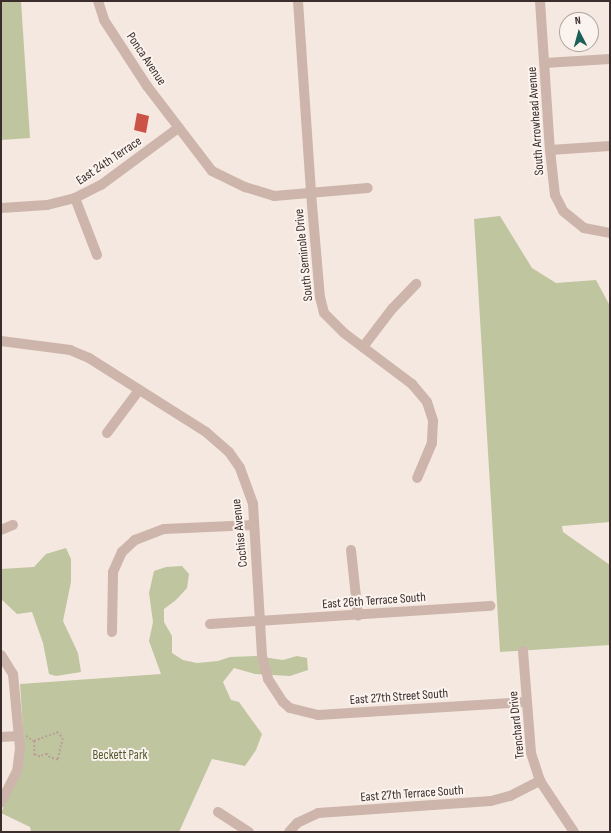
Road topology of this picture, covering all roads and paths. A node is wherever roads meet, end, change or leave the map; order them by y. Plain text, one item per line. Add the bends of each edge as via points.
1 (98, 1) edge
2 (298, 1) edge
3 (540, 1) edge
4 (610, 59) edge
5 (545, 64) junction
6 (178, 128) junction
7 (610, 146) edge
8 (550, 150) junction
9 (368, 188) dead end
10 (311, 193) junction
11 (75, 198) junction
12 (1, 208) edge
13 (610, 233) edge
14 (97, 254) dead end
15 (416, 284) dead end
16 (1, 342) edge
17 (362, 347) junction
18 (139, 390) junction
19 (107, 433) dead end
20 (417, 478) dead end
21 (13, 525) dead end
22 (254, 525) junction
23 (1, 530) edge
24 (351, 550) dead end
25 (490, 606) dead end
26 (358, 616) junction
27 (261, 621) junction
28 (210, 624) dead end
29 (112, 632) dead end
30 (523, 651) dead end
31 (1, 655) edge
32 (279, 697) joint
33 (527, 702) junction
34 (18, 736) junction
35 (1, 737) edge
36 (34, 741) junction
37 (540, 781) junction
38 (1, 803) edge
39 (218, 812) dead end
40 (249, 832) edge
41 (289, 832) edge
42 (574, 832) edge

1 - 6 street, Ponca Avenue via 104,20
2 - 10 street, South Seminole Drive
3 - 5 street, South Arrowhead Avenue
4 - 5 street
5 - 8 street, South Arrowhead Avenue
6 - 10 street, Ponca Avenue via 212,171 245,187 274,196
6 - 11 street, East 24th Terrace via 101,185
7 - 8 street
8 - 13 street, South Arrowhead Avenue via 557,201 569,217 584,228
9 - 10 street
10 - 17 street, South Seminole Drive via 320,297 324,312 331,322
11 - 12 street, East 24th Terrace via 47,205
11 - 14 street
15 - 17 street
16 - 18 street, Cochise Avenue via 70,350 89,358
17 - 20 street, South Seminole Drive via 412,384 431,410 434,421 432,443
18 - 19 street
18 - 22 street, Cochise Avenue via 206,432 229,452 248,486
21 - 23 street
22 - 27 street, Cochise Avenue
22 - 29 street via 164,530 135,540 122,552 113,572
24 - 26 street
25 - 26 street, East 26th Terrace South
26 - 27 street, East 26th Terrace South
27 - 28 street, East 26th Terrace South
27 - 32 street, Cochise Avenue via 262,656 268,679
30 - 33 street, Trenchard Drive
31 - 34 street via 13,674
32 - 33 street, East 27th Street South via 290,708 318,715
33 - 37 street, Trenchard Drive via 531,753
34 - 35 street
34 - 36 path via 30,736
34 - 38 street via 20,760
36 - 36 path via 57,732 63,738 58,760 50,758 47,754 34,755
37 - 41 street, East 27th Terrace South via 510,796 491,801 318,814 298,823
37 - 42 street, Trenchard Drive
39 - 40 street

